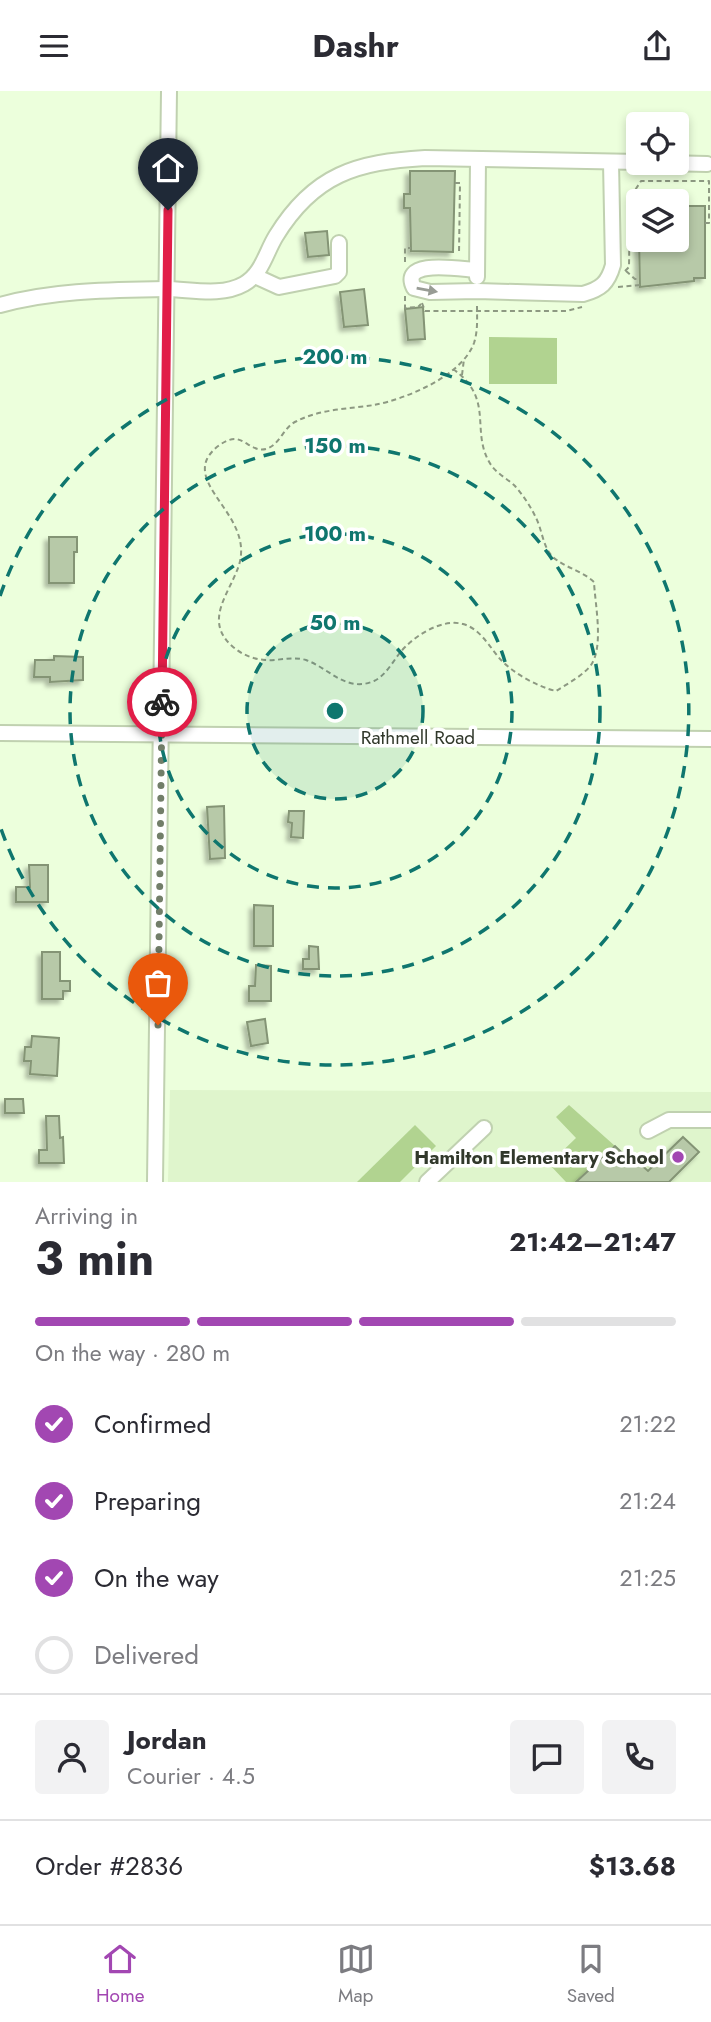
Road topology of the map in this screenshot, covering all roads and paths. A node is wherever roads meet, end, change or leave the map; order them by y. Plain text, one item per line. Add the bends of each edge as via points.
1 (169, 91) edge
2 (478, 159) junction
3 (611, 162) junction
4 (626, 162) edge
5 (689, 164) edge
6 (707, 164) dead end
7 (455, 183) dead end
8 (339, 243) dead end
9 (458, 258) dead end
10 (477, 270) junction
11 (625, 271) dead end
12 (255, 276) junction
13 (640, 279) dead end
14 (640, 285) dead end
15 (617, 287) dead end
16 (167, 289) junction
17 (475, 291) junction
18 (405, 292) dead end
19 (422, 303) dead end
20 (0, 305) edge
21 (464, 358) junction
22 (453, 369) junction
23 (462, 376) junction
24 (0, 733) edge
25 (162, 735) junction
26 (711, 739) edge
27 (711, 1120) edge
28 (484, 1128) dead end
29 (648, 1131) dead end
30 (155, 1182) edge
31 (426, 1182) edge

1 - 16 street
2 - 3 street
2 - 10 street
2 - 12 street via 390,160 341,173 296,205
3 - 4 street
3 - 17 street via 613,265 609,280 583,294
5 - 6 street
7 - 9 path via 460,183
8 - 12 street via 340,272 335,276 279,287
10 - 17 street
10 -> 17 street via 421,269 412,283 429,292
11 - 13 path
12 - 16 street via 226,289
14 - 15 path
16 - 20 street via 53,293
16 - 25 street
17 - 21 path via 476,332
18 - 19 path via 405,308
21 - 22 path
21 - 23 path
22 - 23 path
22 - 23 path via 411,395 296,421 267,449 236,439 224,442 207,459 210,485 230,515 243,551 218,614 218,627 232,646 263,660 296,657 361,684 376,680 389,669 411,641 445,624 463,624 479,633 510,669 547,689 556,691 591,665 598,630 594,582 552,556 526,502 492,466 485,451 477,396
24 - 25 street, Rathmell Road
25 - 26 street, Rathmell Road
25 - 30 street
27 - 29 street via 669,1120
28 - 31 street

